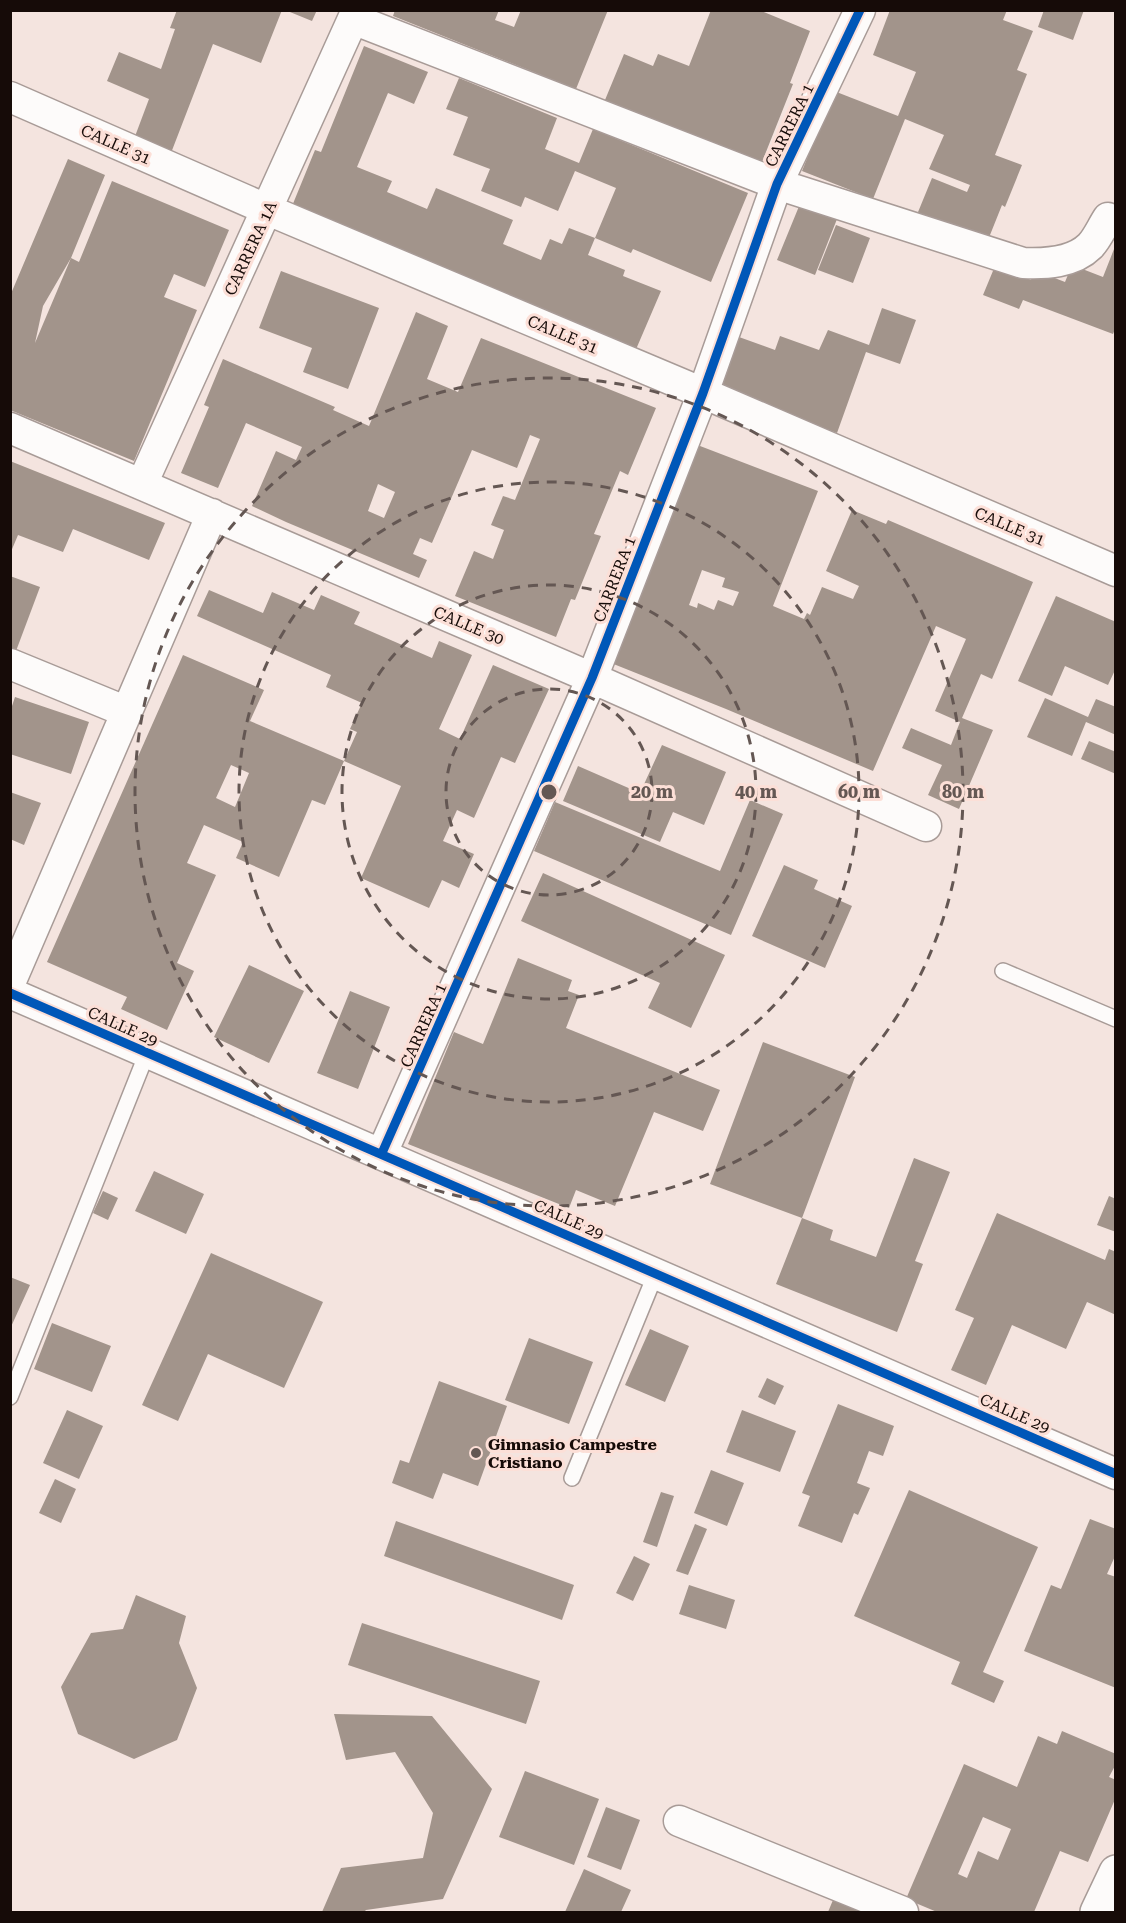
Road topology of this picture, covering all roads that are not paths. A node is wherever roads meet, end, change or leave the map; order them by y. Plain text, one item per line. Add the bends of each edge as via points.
1 (850, 14) edge
2 (355, 15) edge
3 (10, 97) edge
4 (777, 184) junction
5 (268, 210) junction
6 (1108, 218) dead end
7 (703, 393) junction
8 (10, 428) edge
9 (142, 484) junction
10 (212, 514) junction
11 (1116, 571) edge
12 (10, 664) edge
13 (592, 678) junction
14 (127, 712) junction
15 (926, 826) dead end
16 (1003, 972) dead end
17 (10, 982) edge
18 (10, 993) edge
19 (1116, 1019) edge
20 (147, 1053) junction
21 (382, 1153) junction
22 (656, 1273) junction
23 (10, 1396) edge
24 (1116, 1474) edge
25 (572, 1478) dead end
26 (679, 1821) dead end
27 (1116, 1872) edge
28 (903, 1912) edge
29 (1097, 1912) edge

1 - 4 street, CARRERA 1
2 - 4 street
2 - 5 street, CARRERA 1A
3 - 5 street, CALLE 31
4 - 6 street via 1023,263 1062,261 1078,254 1090,246
4 - 7 street, CARRERA 1
5 - 7 street, CALLE 31
5 - 9 street, CARRERA 1A
7 - 11 street, CALLE 31
7 - 13 street, CARRERA 1
8 - 9 street, CALLE 30
9 - 10 street, CALLE 30
10 - 13 street, CALLE 30
10 - 14 street
12 - 14 street
13 - 15 street, CALLE 30
13 - 21 street, CARRERA 1
14 - 17 street
16 - 19 lane
18 - 20 street, CALLE 29
20 - 21 street, CALLE 29
20 - 23 lane
21 - 22 street, CALLE 29
22 - 24 street, CALLE 29
22 - 25 lane
26 - 28 street
27 - 29 street

